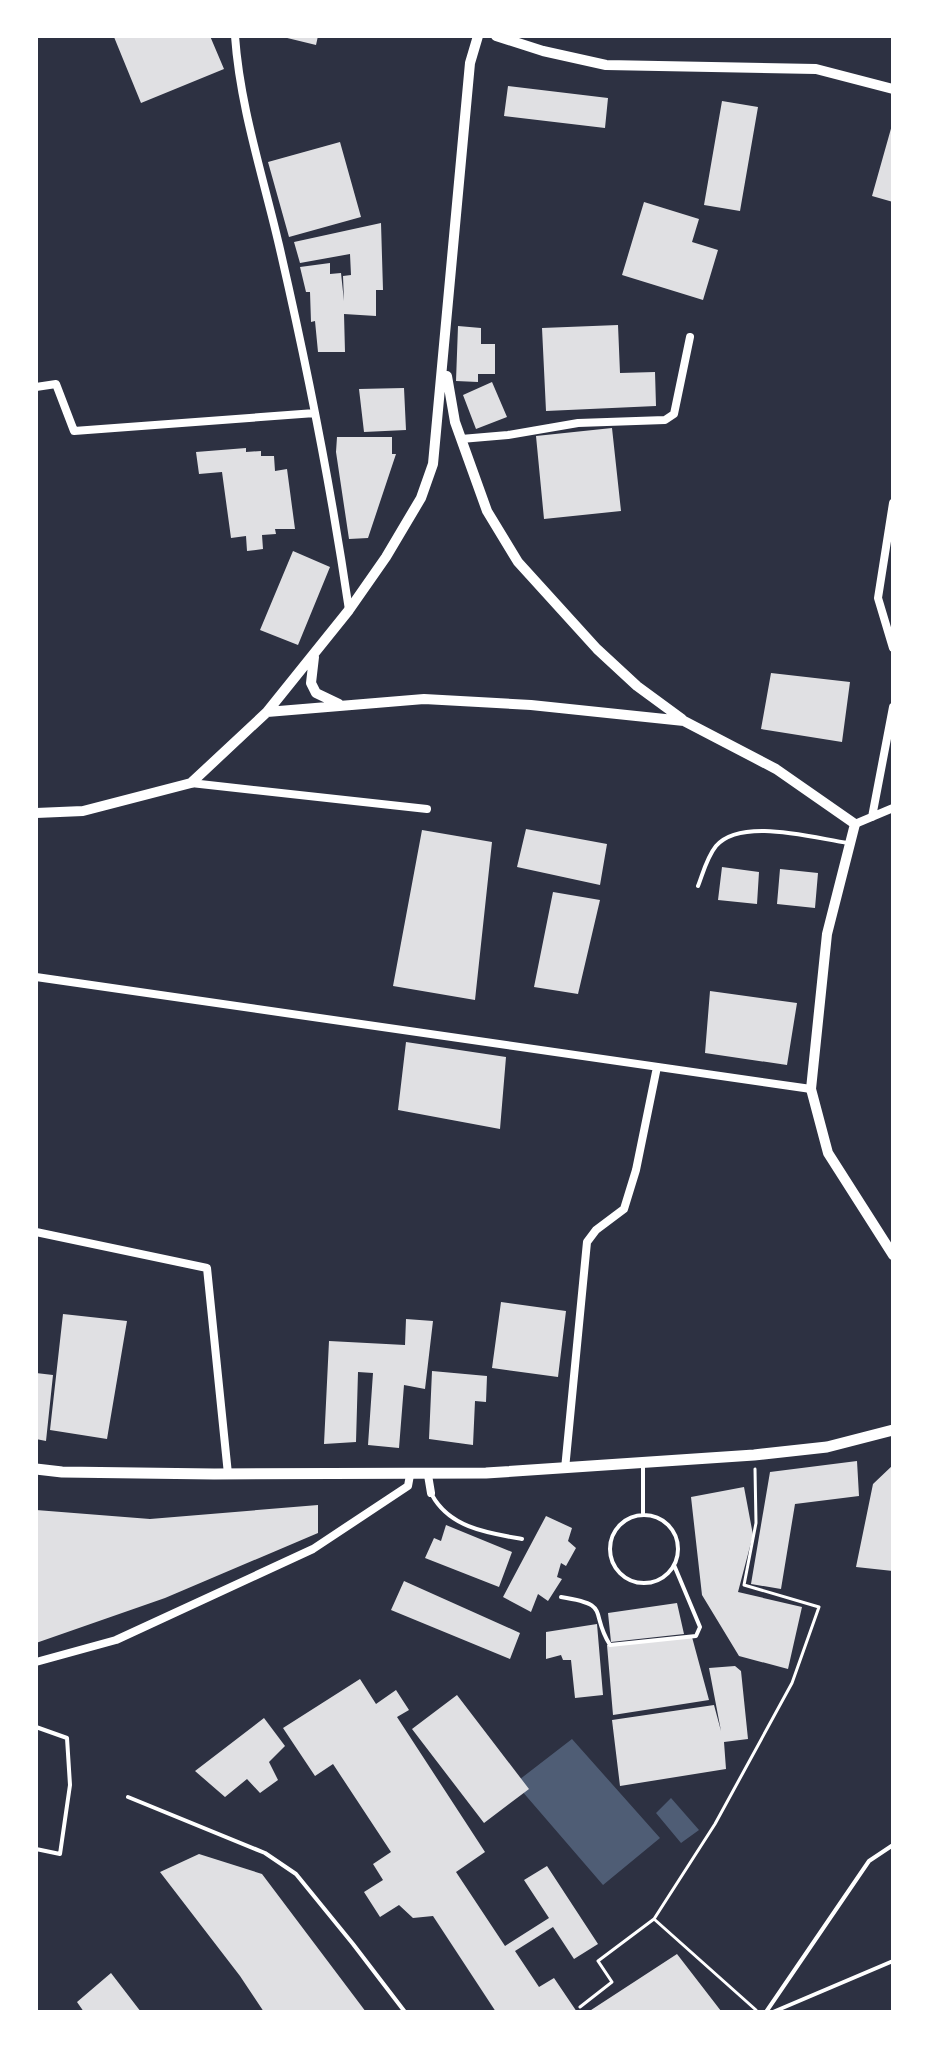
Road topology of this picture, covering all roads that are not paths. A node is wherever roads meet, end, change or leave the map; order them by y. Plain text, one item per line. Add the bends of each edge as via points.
1 (235, 36) edge
2 (478, 36) edge
3 (496, 36) edge
4 (893, 89) edge
5 (690, 337) dead end
6 (444, 363) junction
7 (36, 387) edge
8 (315, 413) junction
9 (461, 439) junction
10 (893, 503) edge
11 (349, 610) junction
12 (893, 648) edge
13 (315, 654) junction
14 (345, 706) junction
15 (893, 707) edge
16 (267, 712) junction
17 (684, 721) junction
18 (191, 783) junction
19 (893, 808) edge
20 (427, 809) dead end
21 (36, 813) edge
22 (872, 817) junction
23 (855, 824) junction
24 (850, 843) junction
25 (698, 886) dead end
26 (36, 977) edge
27 (657, 1067) junction
28 (811, 1089) junction
29 (36, 1232) edge
30 (893, 1255) edge
31 (893, 1430) edge
32 (643, 1464) junction
33 (36, 1469) edge
34 (565, 1469) junction
35 (228, 1474) junction
36 (410, 1475) junction
37 (428, 1475) junction
38 (431, 1493) joint
39 (643, 1515) junction
40 (522, 1539) dead end
41 (674, 1565) junction
42 (561, 1597) dead end
43 (36, 1662) edge
44 (36, 1727) edge
45 (128, 1797) dead end
46 (893, 1845) edge
47 (36, 1849) edge
48 (893, 1961) edge
49 (405, 2012) edge
50 (766, 2012) edge
51 (773, 2012) edge

1 - 8 street via 243,97
2 - 6 street via 470,63
3 - 4 street via 606,65 816,69
5 - 9 street via 674,414 665,420 578,423
6 - 9 street
6 - 11 street via 433,464 421,498
7 - 8 street via 56,384 74,431
8 - 11 street
9 - 17 street via 487,511 518,562 597,649
10 - 12 street via 878,598
11 - 13 street
13 - 14 street via 311,683 316,693
13 - 16 street
14 - 16 street
14 - 17 street via 424,699
15 - 22 street
16 - 18 street
17 - 23 street via 776,769
18 - 20 street
18 - 21 street via 83,811
19 - 22 street
22 - 23 street
23 - 24 street
24 - 25 lane via 763,831 735,833 715,847
24 - 28 street via 827,934
26 - 27 street
27 - 28 street
27 - 34 street via 624,1209 587,1242
28 - 30 street via 828,1153
29 - 35 street via 207,1268
31 - 32 main road via 827,1447
32 - 34 main road
32 - 39 lane
33 - 35 main road
34 - 37 main road
35 - 36 main road
36 - 37 main road
36 - 43 street via 408,1486 313,1549 116,1640
37 - 38 street
38 - 40 lane via 458,1522
39 - 41 lane via 665,1522 673,1531 678,1554
39 - 41 lane via 616,1530 610,1550 617,1570 646,1583 657,1581
41 - 42 lane via 700,1627 696,1636 610,1645 598,1609
44 - 47 lane via 67,1738 70,1785 60,1854
45 - 49 lane via 265,1853 296,1874
46 - 50 lane via 869,1861
48 - 51 lane

